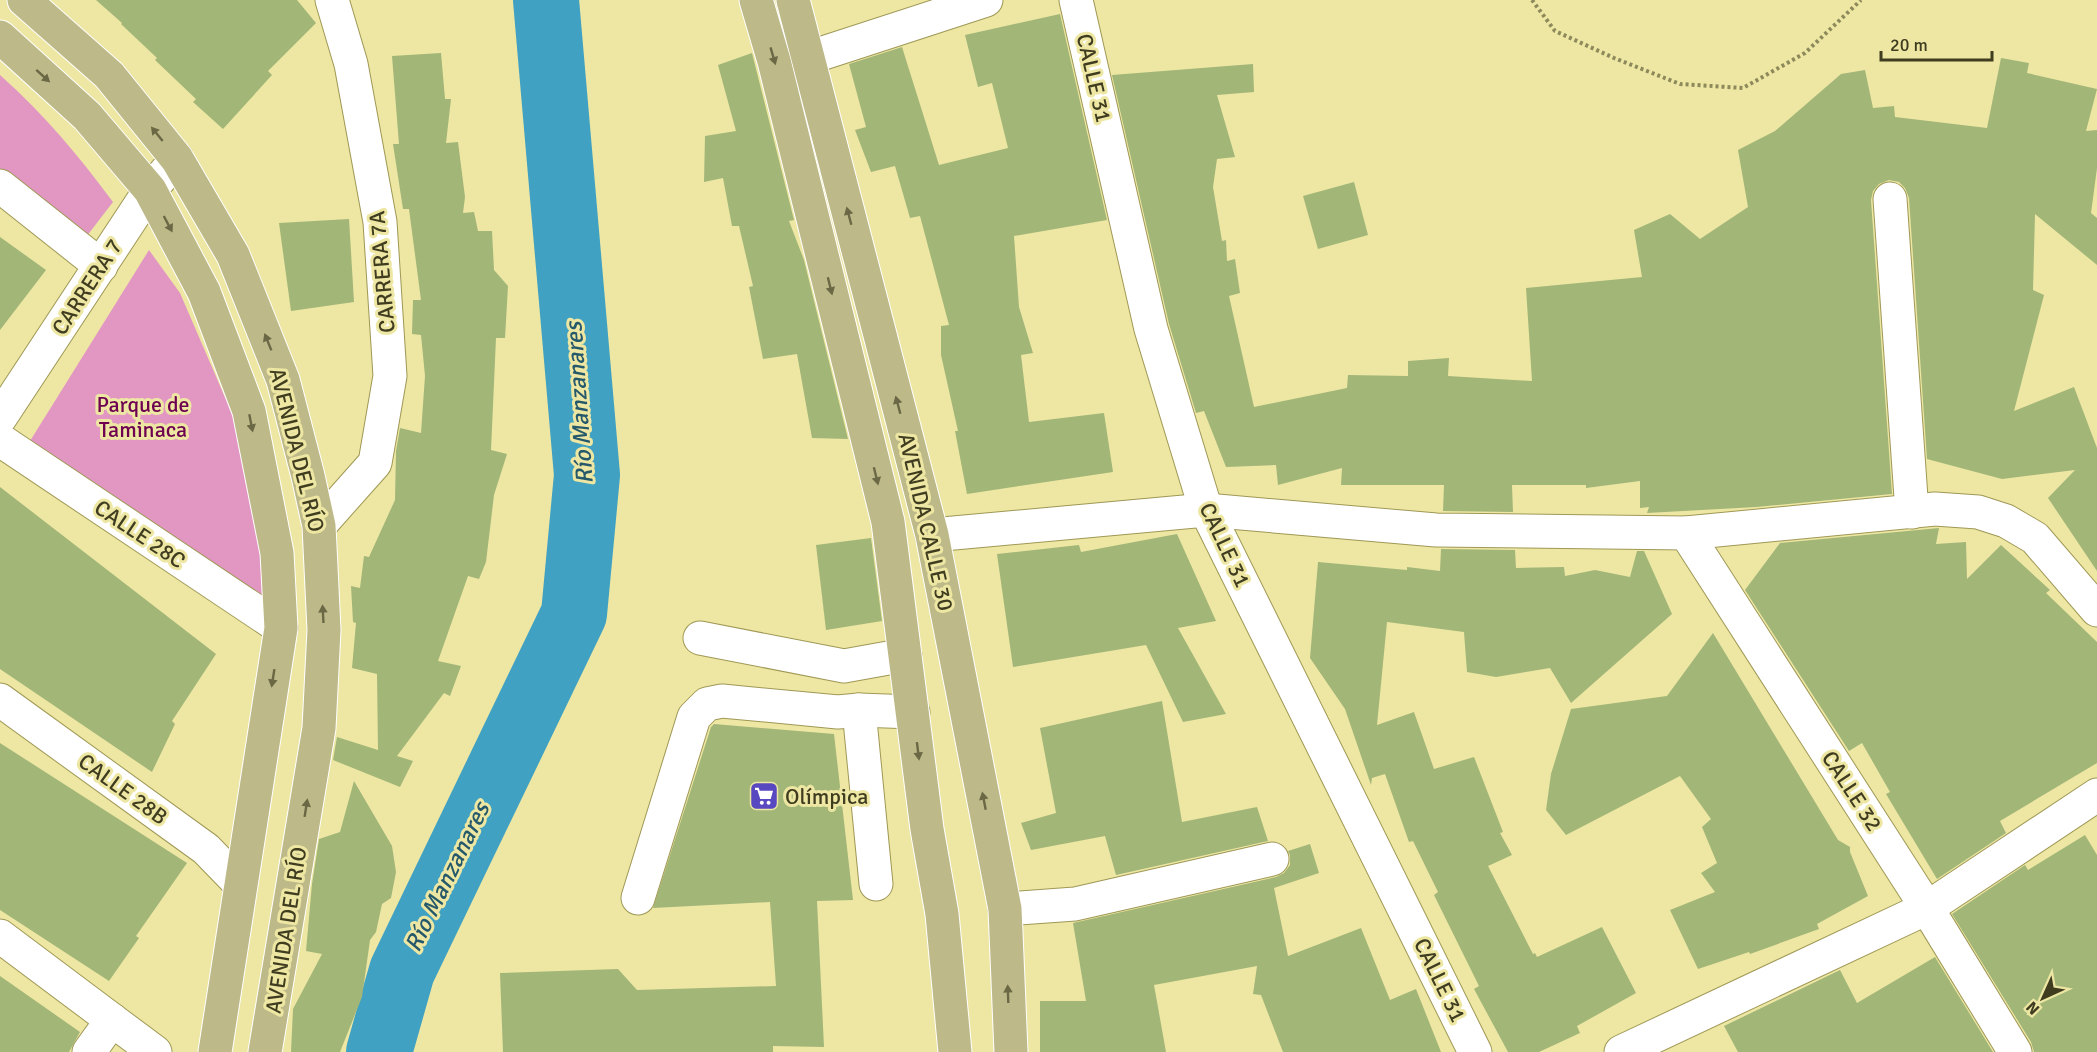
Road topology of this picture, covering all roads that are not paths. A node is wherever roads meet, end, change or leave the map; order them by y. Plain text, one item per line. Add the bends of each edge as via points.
1 (24, 0) edge
2 (332, 0) edge
3 (756, 0) edge
4 (794, 0) edge
5 (986, 0) edge
6 (1076, 0) edge
7 (0, 37) edge
8 (808, 58) junction
9 (177, 159) junction
10 (0, 186) edge
11 (150, 190) junction
12 (1890, 199) dead end
13 (101, 266) junction
14 (0, 418) edge
15 (0, 440) edge
16 (1206, 510) junction
17 (1912, 512) junction
18 (319, 526) junction
19 (1686, 532) junction
20 (932, 535) junction
21 (2097, 609) edge
22 (281, 628) junction
23 (700, 638) dead end
24 (905, 655) junction
25 (0, 700) edge
26 (858, 710) junction
27 (913, 712) junction
28 (2097, 795) edge
29 (1272, 859) dead end
30 (240, 884) junction
31 (876, 884) dead end
32 (638, 898) dead end
33 (1927, 908) junction
34 (1005, 909) junction
35 (0, 936) edge
36 (112, 1020) junction
37 (89, 1052) edge
38 (155, 1052) edge
39 (215, 1052) edge
40 (265, 1052) edge
41 (955, 1052) edge
42 (1011, 1052) edge
43 (1475, 1052) edge
44 (1622, 1052) edge
45 (2015, 1052) edge

9 -> 1 main road, AVENIDA DEL RÍO via 109,75
2 - 18 street, CARRERA 7A via 351,64 380,222 390,376 375,463
3 -> 24 main road, AVENIDA CALLE 30 via 888,522
4 - 8 main road, AVENIDA CALLE 30
5 - 8 street
6 - 16 street, CALLE 31 via 1151,329
7 -> 11 main road, AVENIDA DEL RÍO via 87,116
20 -> 8 main road, AVENIDA CALLE 30
9 - 11 street, CARRERA 7
18 -> 9 main road, AVENIDA DEL RÍO via 283,380 232,255
10 - 13 street
11 - 13 street, CARRERA 7
11 -> 22 main road, AVENIDA DEL RÍO via 204,292 249,411 277,553
12 - 17 street
13 - 14 street, CARRERA 7
15 - 22 street, CALLE 28C
16 - 19 street via 1436,530
16 - 20 street
16 - 43 street, CALLE 31
17 - 19 street
17 - 21 street via 1978,512 2006,521 2035,538
40 -> 18 main road, AVENIDA DEL RÍO via 319,728 324,630
19 - 33 street, CALLE 32
34 -> 20 main road, AVENIDA CALLE 30
22 -> 30 main road, AVENIDA DEL RÍO
23 - 24 street via 844,666
24 - 27 main road, AVENIDA CALLE 30
25 - 30 street, CALLE 28B via 206,849
26 - 27 street
26 - 31 street
26 - 32 street via 837,712 722,701 707,704 694,717
27 -> 41 main road, AVENIDA CALLE 30 via 942,914
28 - 33 street
29 - 34 street via 1075,904
30 - 39 main road, AVENIDA DEL RÍO
33 - 44 street
33 - 45 street, CALLE 32
42 -> 34 main road, AVENIDA CALLE 30
35 - 36 street
36 - 37 street
36 - 38 street

